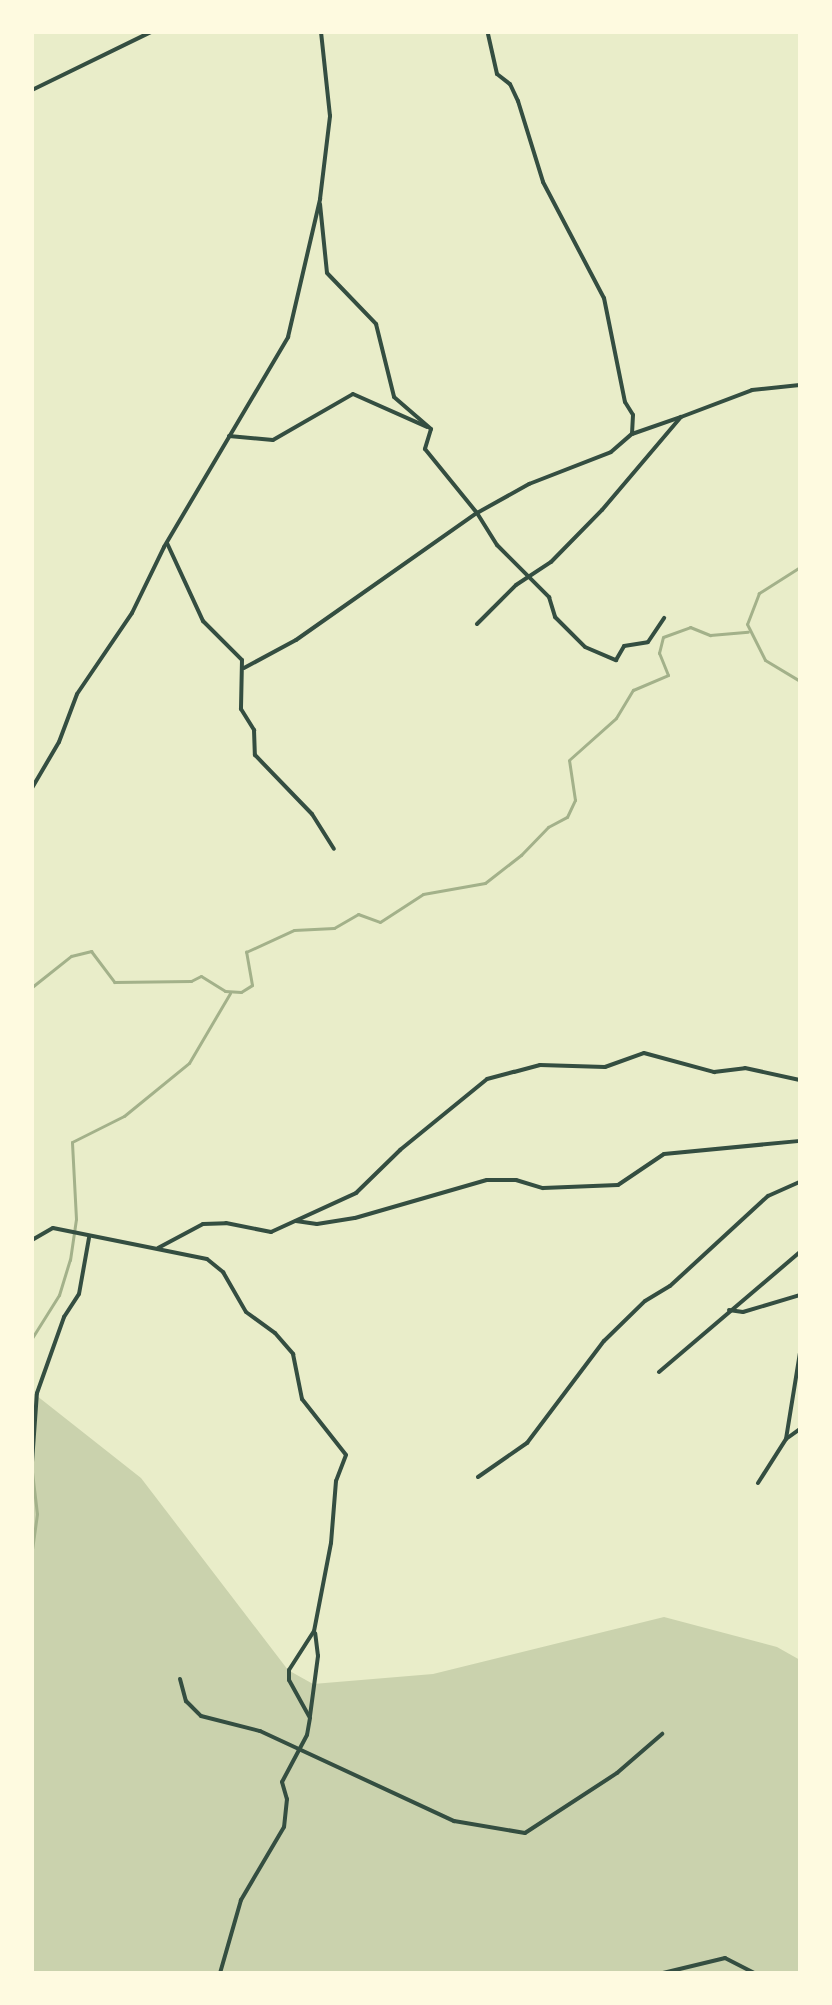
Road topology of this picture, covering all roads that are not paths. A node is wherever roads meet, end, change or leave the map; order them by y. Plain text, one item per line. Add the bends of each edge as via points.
1 (151, 32) edge
2 (321, 32) edge
3 (488, 34) dead end
4 (32, 90) edge
5 (320, 199) junction
6 (800, 385) edge
7 (681, 417) junction
8 (431, 429) junction
9 (632, 434) junction
10 (229, 436) junction
11 (477, 513) junction
12 (167, 543) junction
13 (531, 577) junction
14 (664, 618) dead end
15 (477, 624) dead end
16 (244, 668) junction
17 (32, 788) edge
18 (334, 849) dead end
19 (800, 1080) edge
20 (800, 1141) edge
21 (800, 1182) edge
22 (293, 1221) junction
23 (89, 1238) junction
24 (32, 1240) edge
25 (155, 1249) junction
26 (800, 1252) edge
27 (800, 1295) edge
28 (729, 1310) junction
29 (800, 1353) edge
30 (659, 1372) dead end
31 (800, 1429) edge
32 (786, 1439) junction
33 (32, 1462) edge
34 (478, 1477) dead end
35 (758, 1483) dead end
36 (314, 1631) junction
37 (180, 1679) dead end
38 (310, 1718) junction
39 (662, 1734) dead end
40 (300, 1751) junction
41 (220, 1973) edge
42 (663, 1973) edge
43 (755, 1973) edge

1 - 4 street
2 - 5 street via 330,116
3 - 9 street via 497,74 510,84 518,101 543,182 604,298 625,402 633,415
5 - 8 street via 327,273 376,324 394,397
5 - 10 street via 288,337
6 - 7 street via 773,385
7 - 9 street
7 - 13 street via 602,510
8 - 10 street via 353,394 273,440
8 - 11 street via 425,449
9 - 11 street via 611,452 529,484
10 - 12 street
11 - 13 street via 513,565
11 - 16 street via 296,640
12 - 16 street via 203,621
12 - 17 street via 132,613 77,694 59,742
13 - 14 street via 552,601 560,623 585,647 616,660 624,646 648,642
13 - 15 street
16 - 18 street via 241,703 254,730 253,750 321,825
19 - 22 street via 745,1068 714,1072 644,1053 605,1067 540,1065 500,1075 487,1079 400,1150 356,1193
20 - 22 street via 664,1154 618,1185 543,1188 516,1180 487,1180 355,1218 317,1224
21 - 34 street via 768,1196 670,1286 645,1301 604,1341 527,1443
22 - 25 street via 271,1232 203,1224
23 - 24 street via 53,1228
23 - 25 street
23 - 33 street via 79,1294 64,1317 37,1393
25 - 36 street via 207,1259 223,1272 246,1312 293,1354 302,1399 346,1455 336,1481 331,1543
26 - 28 street
27 - 28 street via 743,1312
28 - 30 street
29 - 32 street
31 - 32 street
32 - 35 street
36 - 38 street via 318,1656
36 - 38 street via 289,1670 289,1680
37 - 40 street via 186,1701 201,1716 260,1731
38 - 40 street
39 - 40 street via 617,1773 525,1833 454,1821
40 - 41 street via 282,1782 287,1799 284,1827 241,1900
42 - 43 street via 725,1958

